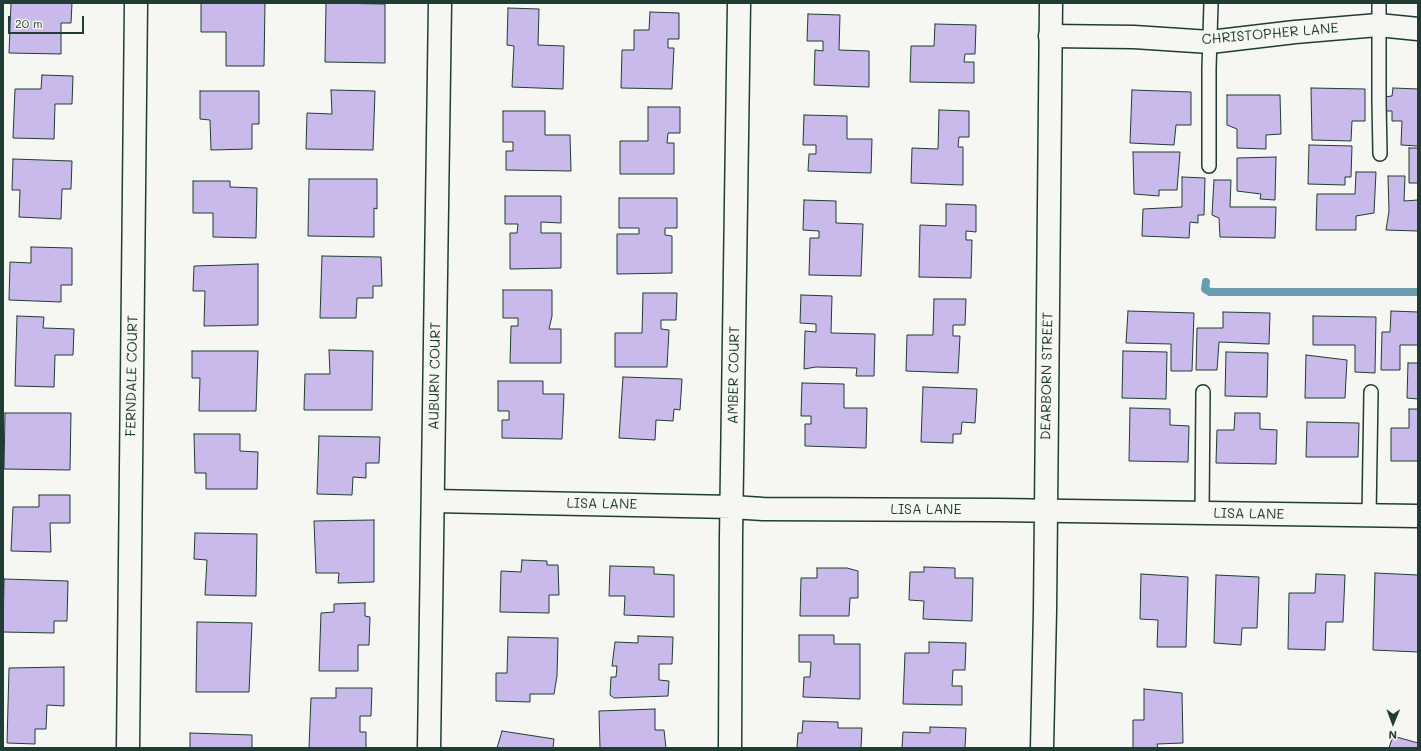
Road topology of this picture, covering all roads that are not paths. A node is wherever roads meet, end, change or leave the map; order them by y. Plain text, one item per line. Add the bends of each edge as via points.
1 (136, 3) edge
2 (440, 3) edge
3 (740, 3) edge
4 (1051, 3) edge
5 (1211, 3) edge
6 (1379, 3) edge
7 (1378, 25) junction
8 (1418, 29) edge
9 (1050, 36) junction
10 (1210, 42) junction
11 (1380, 154) dead end
12 (1209, 166) dead end
13 (1203, 392) dead end
14 (1371, 392) dead end
15 (433, 501) junction
16 (732, 507) junction
17 (1046, 511) junction
18 (1202, 514) junction
19 (1369, 516) junction
20 (1418, 516) edge
21 (128, 748) edge
22 (429, 748) edge
23 (730, 748) edge
24 (1042, 748) edge

1 - 21 street, FERNDALE COURT
2 - 15 street, AUBURN COURT
3 - 16 street, AMBER COURT
4 - 9 street, DEARBORN STREET
5 - 10 lane
6 - 7 lane
7 - 8 street, CHRISTOPHER LANE
7 - 10 street, CHRISTOPHER LANE
7 - 11 lane
9 - 10 street, CHRISTOPHER LANE via 1134,37
9 - 17 street, DEARBORN STREET
10 - 12 lane
13 - 18 lane
14 - 19 lane
15 - 16 street, LISA LANE
15 - 22 street, AUBURN COURT
16 - 17 street, LISA LANE
16 - 23 street, AMBER COURT
17 - 18 street, LISA LANE
17 - 24 street, DEARBORN STREET
18 - 19 street, LISA LANE
19 - 20 street, LISA LANE

